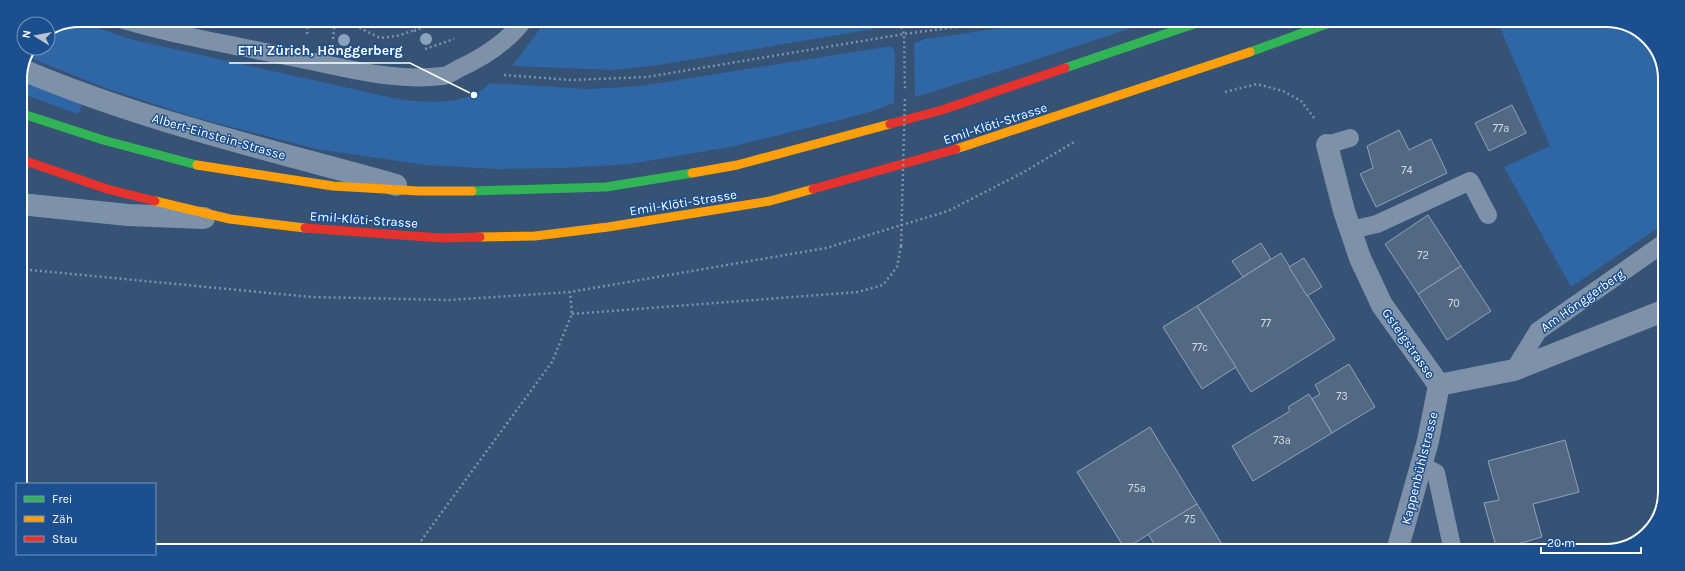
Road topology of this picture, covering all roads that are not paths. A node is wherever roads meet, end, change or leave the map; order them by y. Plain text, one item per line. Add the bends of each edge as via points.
1 (150, 27) edge
2 (517, 27) edge
3 (1185, 27) edge
4 (1319, 27) edge
5 (28, 72) edge
6 (27, 115) edge
7 (1350, 138) dead end
8 (1327, 145) joint
9 (27, 162) edge
10 (418, 191) junction
11 (27, 205) edge
12 (1488, 215) dead end
13 (230, 219) junction
14 (1351, 230) junction
15 (1658, 248) edge
16 (1658, 313) edge
17 (1514, 370) junction
18 (1439, 385) junction
19 (1421, 465) junction
20 (1399, 544) edge
21 (1451, 544) edge

1 - 2 lane via 373,73 410,77 444,76 476,61 500,44
3 - 10 street, Emil-Klöti-Strasse via 942,110 737,165 606,187
4 - 13 street, Emil-Klöti-Strasse via 961,148 770,201 535,236 441,238 324,230
5 - 10 street, Albert-Einstein-Strasse via 130,111
6 - 10 street, Emil-Klöti-Strasse via 103,140 203,166 333,186
7 - 8 lane
8 - 14 street, Gsteigstrasse
9 - 13 street, Emil-Klöti-Strasse via 107,189
11 - 13 street via 128,215
12 - 14 lane via 1470,181 1377,224
14 - 18 street, Gsteigstrasse via 1360,265 1382,305
15 - 17 lane, Am Hönggerberg via 1538,331
16 - 17 street, Gsteigstrasse
17 - 18 street, Gsteigstrasse
18 - 19 street, Kappenbühlstrasse
19 - 20 street, Kappenbühlstrasse
19 - 21 lane via 1436,472

